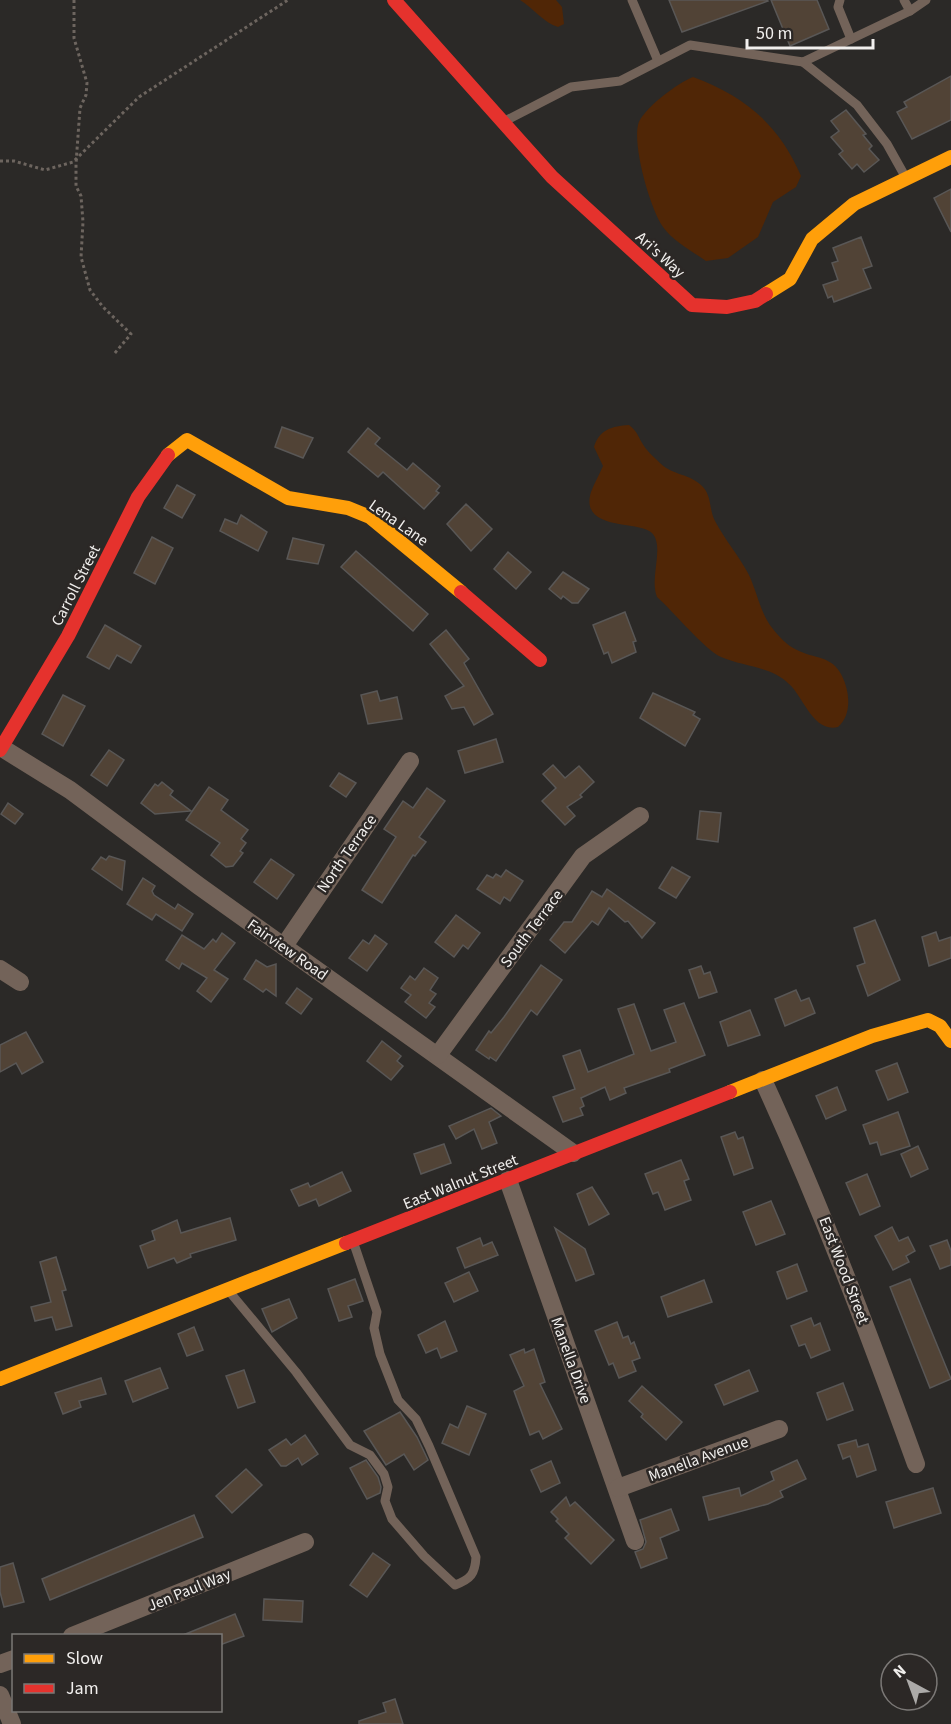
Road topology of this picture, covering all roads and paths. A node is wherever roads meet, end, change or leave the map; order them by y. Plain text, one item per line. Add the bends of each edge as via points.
1 (74, 0) edge
2 (288, 0) edge
3 (394, 0) edge
4 (632, 0) edge
5 (840, 0) edge
6 (904, 0) edge
7 (926, 0) edge
8 (910, 11) junction
9 (851, 39) junction
10 (658, 61) junction
11 (803, 62) junction
12 (503, 122) junction
13 (951, 157) edge
14 (77, 159) junction
15 (0, 160) edge
16 (906, 178) junction
17 (114, 354) dead end
18 (184, 441) joint
19 (540, 660) dead end
20 (1, 748) edge
21 (410, 761) dead end
22 (640, 816) dead end
23 (284, 946) junction
24 (0, 969) edge
25 (20, 982) dead end
26 (951, 1041) edge
27 (438, 1055) junction
28 (763, 1080) junction
29 (573, 1153) junction
30 (508, 1180) junction
31 (353, 1241) junction
32 (228, 1290) junction
33 (0, 1379) edge
34 (779, 1429) dead end
35 (916, 1464) dead end
36 (618, 1488) junction
37 (635, 1540) dead end
38 (305, 1542) dead end
39 (75, 1634) edge
40 (0, 1695) edge
41 (12, 1724) edge

1 - 14 path via 74,39 87,82 80,108
2 - 14 path via 139,97
3 - 12 street, Ari's Way
4 - 10 lane
5 - 9 lane via 838,7
6 - 8 lane
7 - 8 lane
8 - 9 lane
9 - 11 lane
10 - 11 lane via 690,45
10 - 12 lane via 620,81 571,87
11 - 16 lane via 857,105 887,144
12 - 16 street, Ari's Way via 552,177 692,304 727,307 755,301 790,279 812,239 854,204
13 - 16 street, Ari's Way
14 - 15 path via 61,168 45,170
14 - 17 path via 84,272 90,290 131,334
18 - 19 street, Lena Lane via 215,454 288,498 348,508 370,517
18 - 20 street, Carroll Street via 177,443 151,477 69,635
20 - 23 street, Fairview Road via 70,790
21 - 23 street, North Terrace
22 - 27 street, South Terrace via 584,856
23 - 27 street, Fairview Road
24 - 25 street
26 - 28 street, East Walnut Street via 933,1022 911,1023
27 - 29 street, Fairview Road
28 - 29 street, East Walnut Street
28 - 35 street, East Wood Street via 806,1173 857,1300
29 - 30 street, East Walnut Street
30 - 31 street, East Walnut Street
30 - 36 street, Manella Drive
31 - 32 street, East Walnut Street
31 - 32 lane via 377,1312 374,1328 380,1354 398,1400 416,1419 429,1446 476,1557 475,1571 469,1580 455,1585 392,1520 385,1501 388,1487 384,1474 370,1455 350,1445
32 - 33 street, East Walnut Street
34 - 36 street, Manella Avenue
36 - 37 street, Manella Drive
38 - 39 street, Jen Paul Way
40 - 41 street

